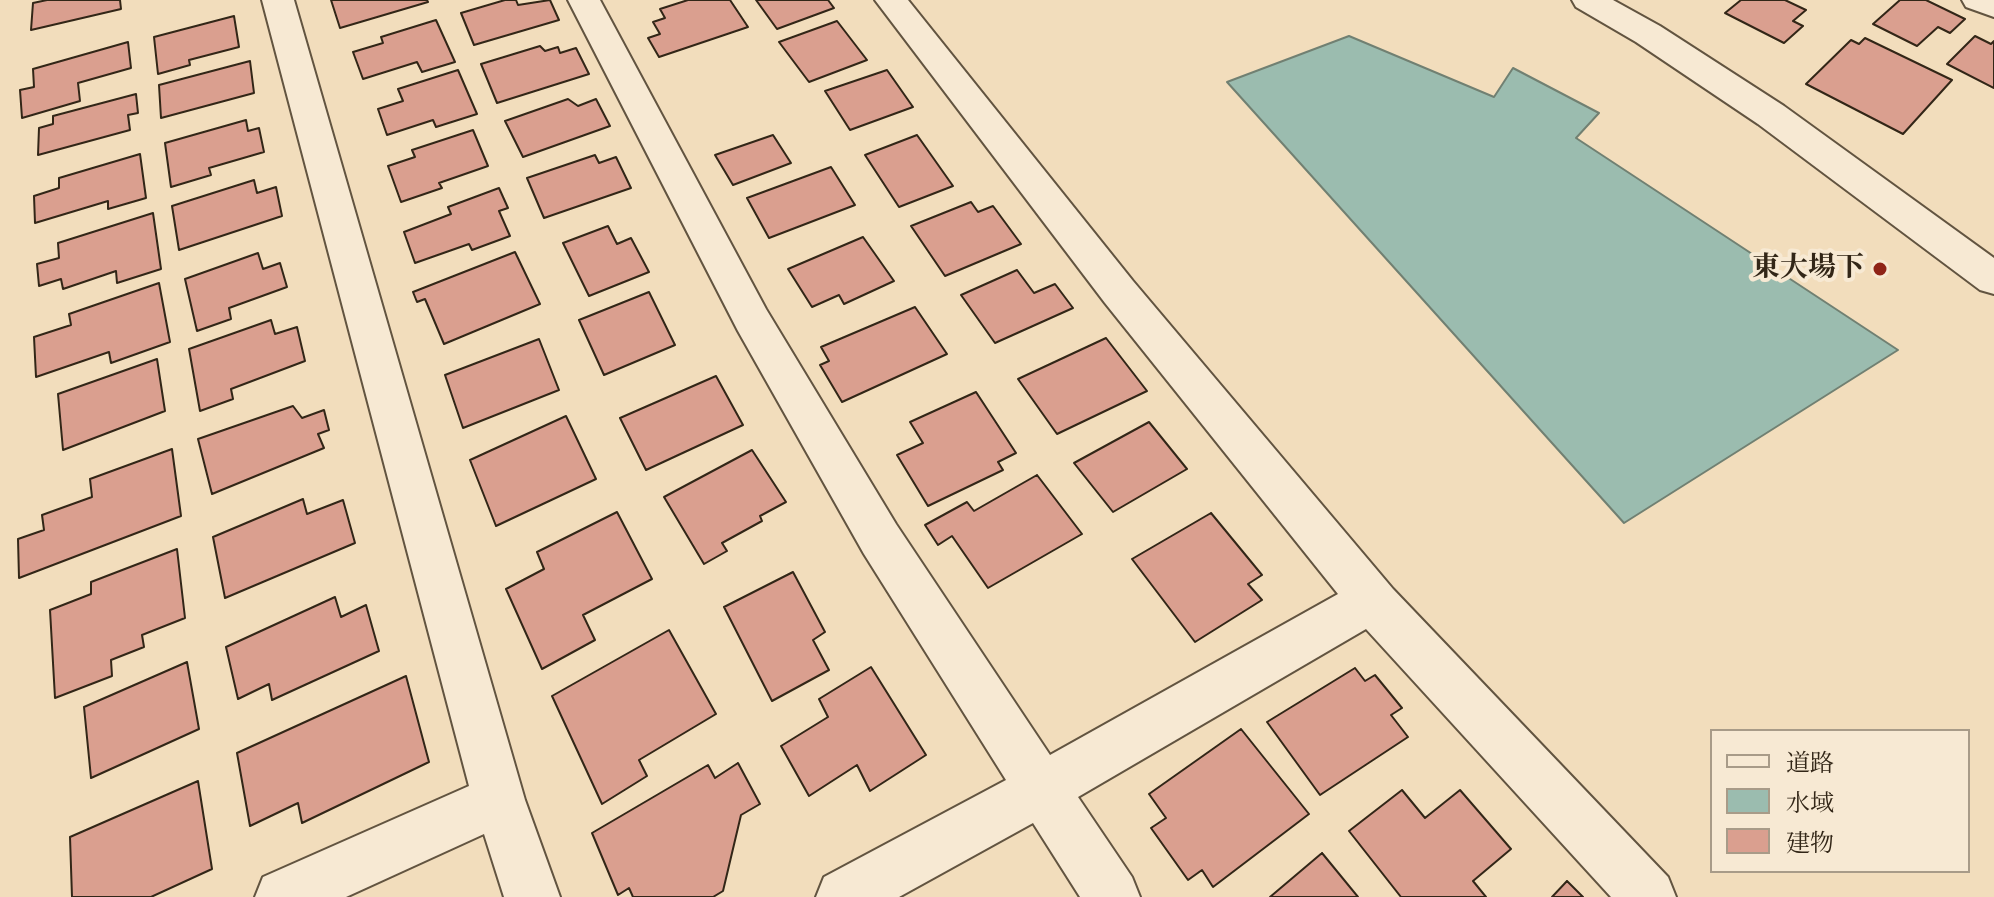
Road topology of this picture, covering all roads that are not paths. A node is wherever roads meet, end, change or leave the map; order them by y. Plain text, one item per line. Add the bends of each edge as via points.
1 (278, 0) edge
2 (584, 0) edge
3 (891, 0) edge
4 (1588, 0) edge
5 (1978, 0) edge
6 (1994, 7) edge
7 (1994, 279) edge
8 (1372, 600) junction
9 (1042, 789) junction
10 (499, 800) junction
11 (283, 897) edge
12 (532, 897) edge
13 (844, 897) edge
14 (1112, 897) edge
15 (1648, 897) edge

1 - 10 street
2 - 9 street via 760,334 880,539
3 - 8 street via 1119,292
4 - 7 street via 1771,115
5 - 6 street
8 - 9 street
8 - 15 street
9 - 13 street
9 - 14 street
10 - 11 street
10 - 12 street

